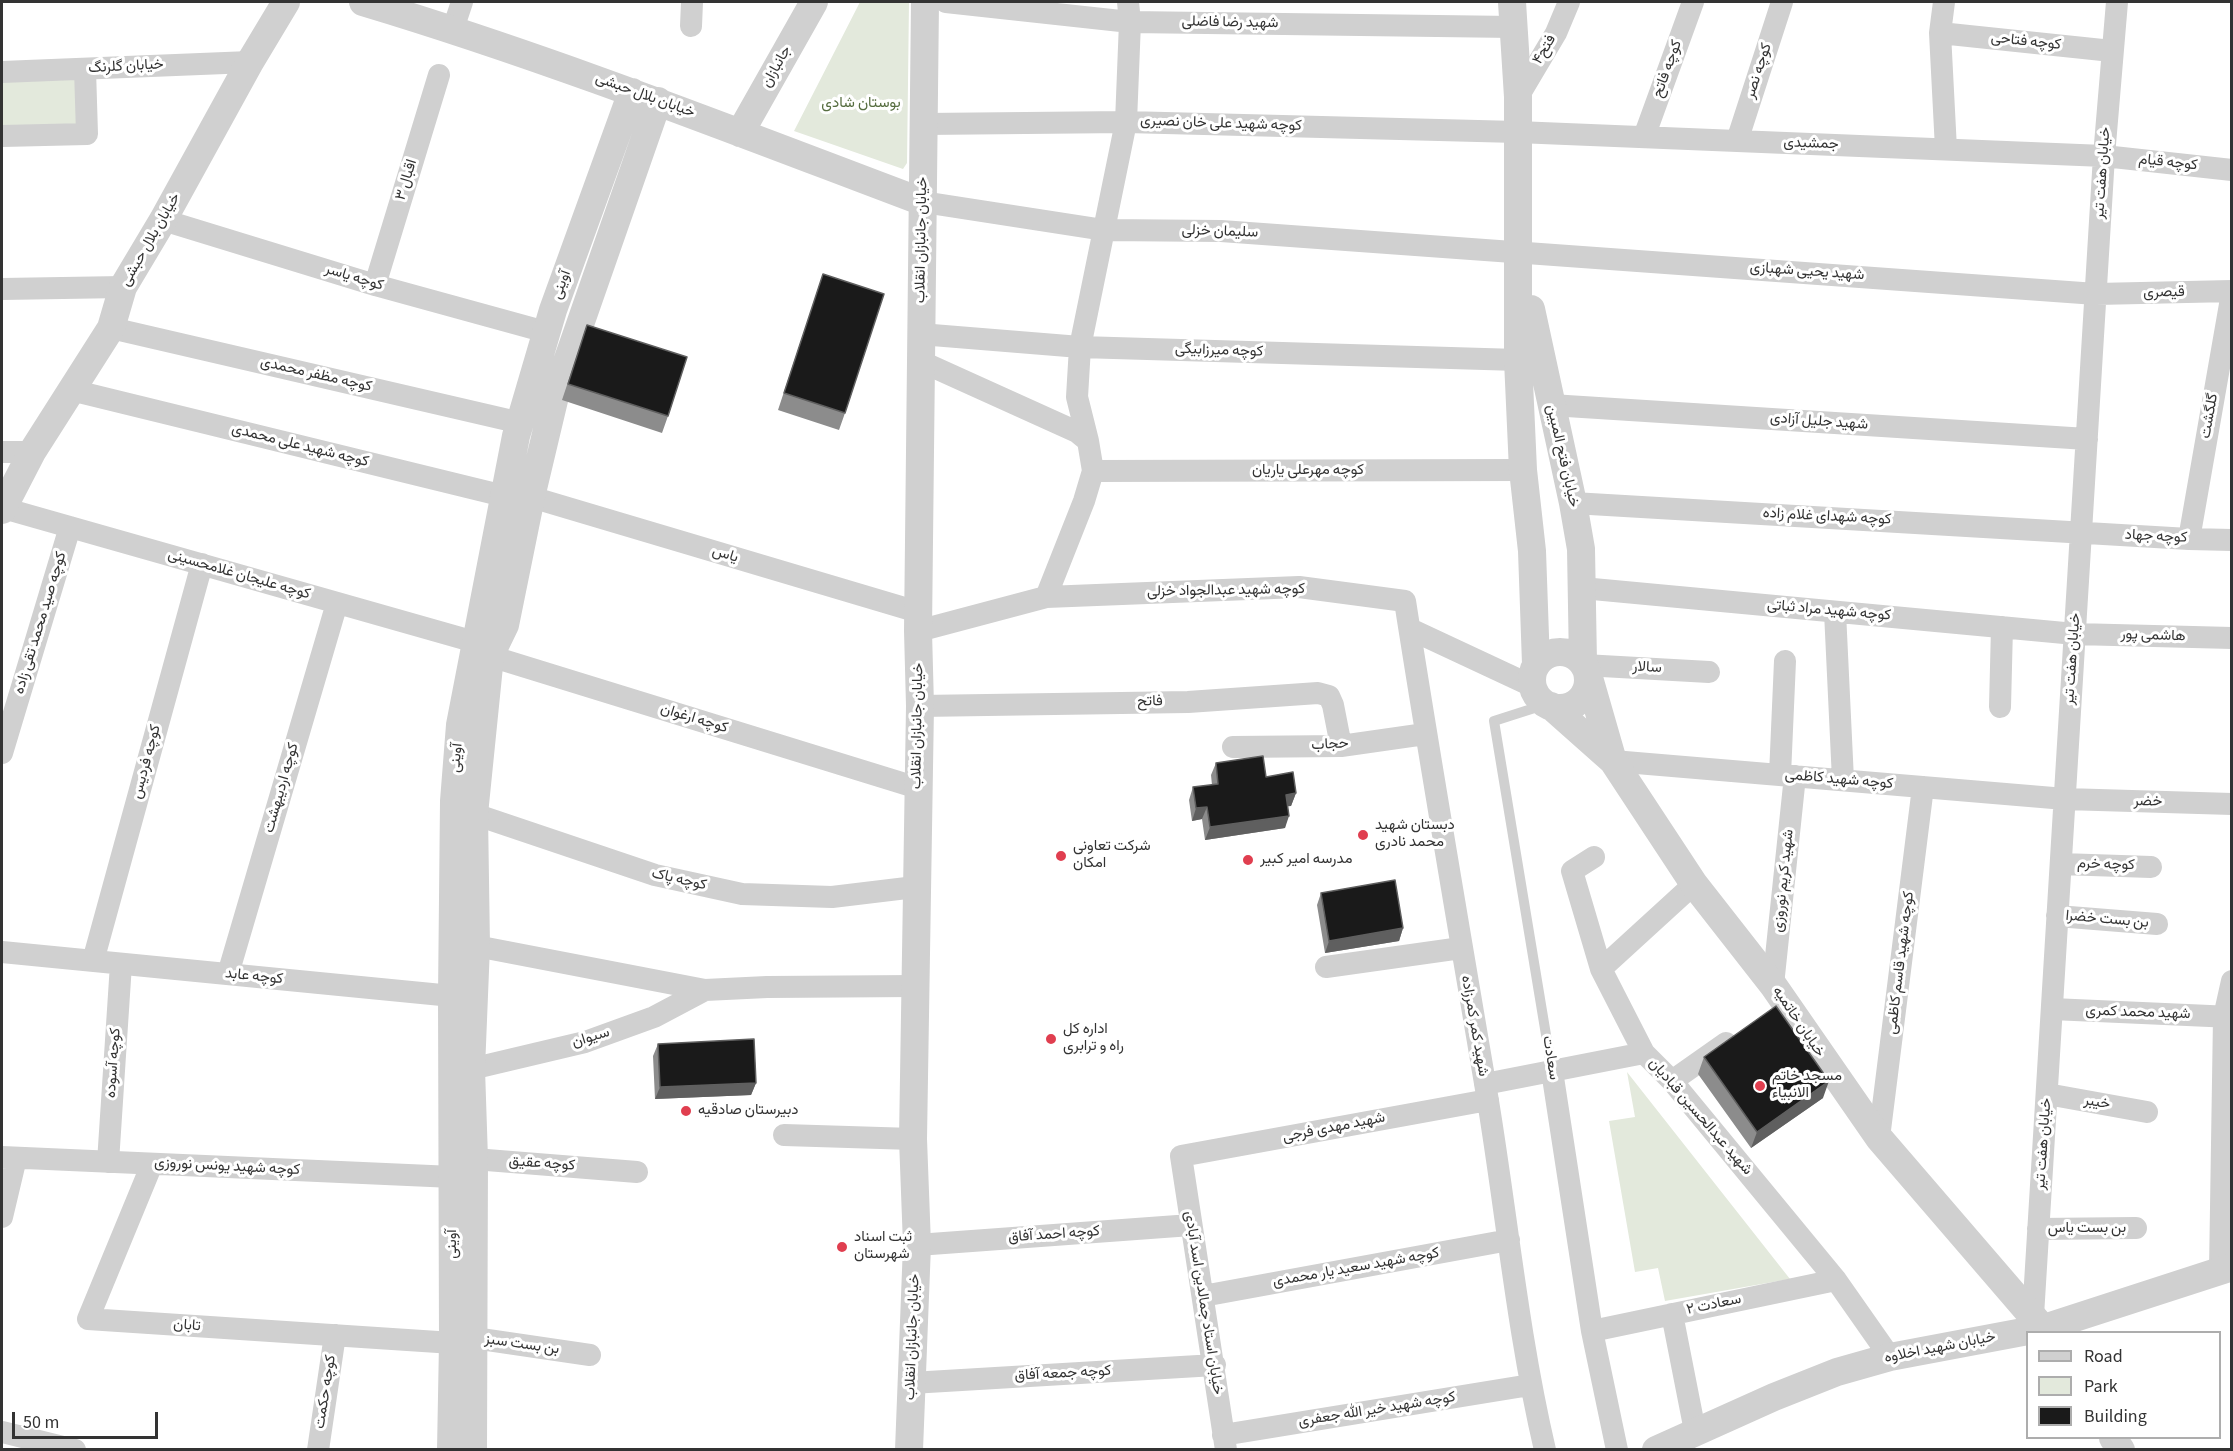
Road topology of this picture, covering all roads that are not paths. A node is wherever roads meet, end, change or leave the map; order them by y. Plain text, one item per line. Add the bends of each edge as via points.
1 (286, 2) edge
2 (363, 2) edge
3 (462, 2) edge
4 (692, 2) edge
5 (814, 2) edge
6 (925, 2) edge
7 (946, 2) edge
8 (1569, 2) edge
9 (1693, 2) edge
10 (1782, 2) edge
11 (1944, 2) edge
12 (2117, 2) edge
13 (1129, 12) edge
14 (1513, 14) edge
15 (691, 26) dead end
16 (453, 29) junction
17 (1940, 33) junction
18 (2112, 51) junction
19 (250, 62) junction
20 (85, 69) junction
21 (2, 72) edge
22 (439, 75) dead end
23 (645, 96) junction
24 (1518, 97) junction
25 (1126, 122) junction
26 (924, 124) junction
27 (1517, 132) junction
28 (740, 133) junction
29 (2, 136) edge
30 (1644, 137) junction
31 (1737, 141) junction
32 (1946, 150) junction
33 (2104, 156) junction
34 (2232, 170) edge
35 (923, 202) junction
36 (163, 220) junction
37 (1104, 230) junction
38 (1519, 251) junction
39 (375, 285) junction
40 (123, 287) junction
41 (2, 289) edge
42 (2232, 292) edge
43 (2096, 294) junction
44 (111, 328) junction
45 (546, 332) junction
46 (920, 347) junction
47 (1080, 347) junction
48 (1518, 360) junction
49 (71, 390) junction
50 (1551, 405) junction
51 (521, 423) junction
52 (2087, 439) junction
53 (1088, 441) junction
54 (2, 452) edge
55 (32, 452) junction
56 (1523, 470) junction
57 (1093, 471) junction
58 (518, 496) junction
59 (1573, 502) junction
60 (2, 509) edge
61 (70, 527) junction
62 (2081, 532) junction
63 (2189, 539) junction
64 (2232, 540) edge
65 (201, 564) junction
66 (1582, 588) junction
67 (1046, 597) junction
68 (1405, 601) joint
69 (337, 603) junction
70 (1835, 612) junction
71 (918, 622) junction
72 (2002, 627) junction
73 (1410, 629) junction
74 (2075, 634) junction
75 (2232, 638) edge
76 (482, 649) junction
77 (1785, 661) dead end
78 (1585, 667) junction
79 (1710, 672) dead end
80 (1541, 690) junction
81 (920, 706) junction
82 (2000, 707) dead end
83 (1425, 734) junction
84 (1341, 746) junction
85 (1233, 747) dead end
86 (2, 753) edge
87 (1613, 761) junction
88 (1787, 776) junction
89 (1844, 780) junction
90 (1923, 787) junction
91 (918, 788) junction
92 (2065, 800) junction
93 (2232, 804) edge
94 (464, 807) junction
95 (1594, 857) dead end
96 (2061, 864) junction
97 (2151, 867) dead end
98 (1694, 884) junction
99 (915, 887) junction
100 (2057, 916) junction
101 (2157, 924) dead end
102 (476, 946) junction
103 (1461, 948) junction
104 (2, 952) edge
105 (93, 961) junction
106 (121, 963) junction
107 (1326, 967) dead end
108 (1601, 969) junction
109 (228, 974) junction
110 (2232, 981) edge
111 (915, 986) junction
112 (705, 990) junction
113 (452, 996) junction
114 (1774, 1001) junction
115 (2052, 1010) junction
116 (2228, 1017) edge
117 (1747, 1029) edge
118 (1644, 1053) junction
119 (471, 1069) junction
120 (1552, 1071) junction
121 (1672, 1081) junction
122 (1486, 1092) junction
123 (2047, 1094) junction
124 (2147, 1112) dead end
125 (784, 1135) dead end
126 (913, 1138) junction
127 (1879, 1138) junction
128 (1181, 1156) joint
129 (9, 1158) edge
130 (474, 1159) junction
131 (108, 1162) junction
132 (152, 1164) junction
133 (637, 1172) dead end
134 (453, 1177) junction
135 (2, 1217) edge
136 (1191, 1225) junction
137 (2038, 1228) junction
138 (2136, 1228) dead end
139 (1509, 1240) junction
140 (917, 1245) junction
141 (2226, 1269) edge
142 (1836, 1280) junction
143 (1203, 1296) junction
144 (1672, 1314) junction
145 (2041, 1325) edge
146 (1592, 1330) junction
147 (335, 1335) junction
148 (464, 1340) junction
149 (590, 1355) dead end
150 (1890, 1357) junction
151 (1215, 1365) junction
152 (911, 1383) junction
153 (1530, 1385) junction
154 (1695, 1431) junction
155 (2, 1432) edge
156 (1225, 1442) edge
157 (75, 1449) edge
158 (318, 1449) edge
159 (451, 1449) edge
160 (473, 1449) edge
161 (909, 1449) edge
162 (1545, 1449) edge
163 (1617, 1449) edge
164 (1656, 1449) edge

1 - 19 street, خیابان بلال حبشی
2 - 16 street, خیابان بلال حبشی
3 - 16 street
4 - 15 street
5 - 28 street, جانبازان
6 - 26 street, خیابان جانبازان انقلاب
7 - 13 street, شهید رضا فاضلی
8 - 24 street, فتح۴ via 1556,33
9 - 30 street, کوچه فاتح
10 - 31 street, کوچه نصر
11 - 17 street
12 - 18 street, خیابان هفت تیر
13 - 14 street, شهید رضا فاضلی
13 - 25 street
14 - 24 street, خیابان فتح المبین
16 - 23 street, خیابان بلال حبشی
17 - 18 street, کوچه فتاحی
17 - 32 street
18 - 33 street, خیابان هفت تیر
19 - 20 street, خیابان گلرنگ
19 - 36 street, خیابان بلال حبشی
20 - 21 street, خیابان گلرنگ
20 - 29 street via 87,134
22 - 39 street, اقبال ۳
23 - 28 street, خیابان بلال حبشی
23 - 45 street, آوینی
23 - 58 street, آوینی via 555,396
24 - 27 street, خیابان فتح المبین
25 - 26 street, کوچه شهید علی خان نصیری
25 - 27 street, کوچه شهید علی خان نصیری
25 - 37 street
26 - 35 street, خیابان جانبازان انقلاب
27 - 30 street, جمشیدی
27 - 38 street, خیابان فتح المبین
28 - 35 street, خیابان بلال حبشی
30 - 31 street, جمشیدی
31 - 32 street, جمشیدی
32 - 33 street, جمشیدی
33 - 34 street, کوچه قیام
33 - 43 street, خیابان هفت تیر
35 - 37 street, سلیمان خزلی
35 - 46 street, خیابان جانبازان انقلاب
36 - 39 street, کوچه یاسر
36 - 40 street, خیابان بلال حبشی
37 - 38 street, سلیمان خزلی via 1221,231
37 - 47 street
38 - 43 street, شهید یحیی شهبازی
38 - 48 street, خیابان فتح المبین
38 - 50 street, خیابان فتح المبین
39 - 45 street, کوچه یاسر
40 - 41 street
40 - 44 street, خیابان بلال حبشی
42 - 43 street, قیصری
42 - 63 street, گلگشت
43 - 52 street, خیابان هفت تیر
44 - 49 street, خیابان بلال حبشی
44 - 51 street, کوچه مظفر محمدی
45 - 51 street, آوینی
46 - 47 street, کوچه میرزابیگی
46 - 53 street
46 - 71 street, خیابان جانبازان انقلاب
47 - 48 street, کوچه میرزابیگی
47 - 53 street via 1077,397
48 - 56 street, خیابان فتح المبین
49 - 55 street, خیابان بلال حبشی
49 - 58 street, کوچه شهید علی محمدی
50 - 52 street, شهید جلیل آزادی
50 - 59 street, خیابان فتح المبین
51 - 58 street, آوینی
52 - 62 street, خیابان هفت تیر
53 - 57 street
54 - 55 street
55 - 60 street, خیابان بلال حبشی
56 - 57 street, کوچه مهرعلی یاریان
56 - 80 street, خیابان فتح المبین
57 - 67 street
58 - 71 street, یاس
58 - 76 street, آوینی via 505,625
59 - 62 street, کوچه شهدای غلام زاده
59 - 66 street, خیابان فتح المبین via 1581,549
60 - 61 street, کوچه علیجان غلامحسینی
61 - 65 street, کوچه علیجان غلامحسینی
61 - 86 street, کوچه صید محمد تقی زاده
62 - 63 street, کوچه جهاد
62 - 74 street, خیابان هفت تیر
63 - 64 street, کوچه جهاد
65 - 69 street, کوچه علیجان غلامحسینی
65 - 105 street, کوچه فردیس
66 - 70 street, کوچه شهید مراد ثباتی
66 - 78 street, خیابان فتح المبین
67 - 68 street, کوچه شهید عبدالجواد خزلی via 1299,587
67 - 71 street, کوچه شهید عبدالجواد خزلی
68 - 73 street, شهید کمر کمرزاده
69 - 76 street, کوچه علیجان غلامحسینی
69 - 109 street, کوچه اردیبهشت
70 - 72 street, کوچه شهید مراد ثباتی
70 - 89 street
71 - 81 street, خیابان جانبازان انقلاب
72 - 74 street, کوچه شهید مراد ثباتی
72 - 82 street
73 - 80 street
73 - 83 street, شهید کمر کمرزاده
74 - 75 street, هاشمی پور
74 - 92 street, خیابان هفت تیر
76 - 91 street, کوچه ارغوان
76 - 94 street, آوینی
77 - 88 street, شهید کریم نوروزی
78 - 79 street, سالار
78 - 80 street via 1575,655 1565,651 1543,656
78 - 80 street via 1588,684 1577,703 1555,708
78 - 87 street, خیابان خاتمیه
80 - 87 street, خیابان خاتمیه
80 - 120 lane, سعادت via 1494,721
81 - 84 street, فاتح via 1188,702 1318,693 1329,696 1333,705
81 - 91 street, خیابان جانبازان انقلاب
83 - 84 street, حجاب
83 - 103 street, شهید کمر کمرزاده
84 - 85 street, حجاب
87 - 88 street, کوچه شهید کاظمی
87 - 98 street, خیابان خاتمیه
88 - 89 street, کوچه شهید کاظمی
88 - 114 street, شهید کریم نوروزی
89 - 90 street, کوچه شهید کاظمی
90 - 92 street, کوچه شهید کاظمی
90 - 127 street, کوچه شهید قاسم کاظمی
91 - 99 street, خیابان جانبازان انقلاب
92 - 93 street, خضر
92 - 96 street, خیابان هفت تیر
94 - 99 street, کوچه پاک via 656,875 742,894 832,897
94 - 102 street, آوینی
94 - 113 street, آوینی
95 - 108 street, شهید عبدالحسین قبادیان via 1572,871
96 - 97 street, کوچه خرم
96 - 100 street, خیابان هفت تیر
98 - 108 street
98 - 114 street, خیابان خاتمیه
99 - 111 street, خیابان جانبازان انقلاب
100 - 101 street, بن بست خضرا
100 - 115 street, خیابان هفت تیر
102 - 112 street
102 - 113 street
102 - 119 street, آوینی
103 - 107 street
103 - 122 street, شهید کمر کمرزاده
104 - 105 street, کوچه عابد
105 - 106 street, کوچه عابد
106 - 109 street, کوچه عابد
106 - 131 street, کوچه آسوده
108 - 118 street, شهید عبدالحسین قبادیان
109 - 113 street, کوچه عابد
110 - 116 street
111 - 112 street
111 - 126 street, خیابان جانبازان انقلاب
112 - 119 street, سیوان via 654,1017 585,1042
113 - 134 street, آوینی
114 - 127 street, خیابان خاتمیه
115 - 116 street, شهید محمد کمری
115 - 123 street, خیابان هفت تیر
116 - 141 street
117 - 121 street
118 - 120 street, شهید مهدی فرجی
118 - 121 street, شهید عبدالحسین قبادیان
119 - 130 street, آوینی
120 - 122 street, شهید مهدی فرجی
120 - 146 street, سعادت
121 - 142 street, شهید عبدالحسین قبادیان
122 - 128 street, شهید مهدی فرجی
122 - 139 street, شهید کمر کمرزاده
123 - 124 street, خیبر
123 - 137 street, خیابان هفت تیر
125 - 126 street
126 - 140 street, خیابان جانبازان انقلاب
127 - 145 street, خیابان خاتمیه
128 - 136 street, خیابان استاد جمالدین اسد آبادی
129 - 131 street, کوچه شهید یونس نوروزی
129 - 135 street
130 - 133 street, کوچه عقیق
130 - 134 street
130 - 148 street, آوینی
131 - 132 street, کوچه شهید یونس نوروزی
132 - 134 street, کوچه شهید یونس نوروزی
132 - 147 street, تابان via 88,1319
134 - 148 street, آوینی
136 - 140 street, کوچه احمد آفاق
136 - 143 street, خیابان استاد جمالدین اسد آبادی
137 - 138 street, بن بست یاس
137 - 145 street, خیابان هفت تیر
139 - 143 street, کوچه شهید سعید یار محمدی
139 - 153 street, شهید کمر کمرزاده
140 - 152 street, خیابان جانبازان انقلاب
141 - 145 street, خیابان شهید اخلاوه
142 - 144 street, سعادت ۲
142 - 150 street, شهید عبدالحسین قبادیان
143 - 151 street, خیابان استاد جمالدین اسد آبادی
144 - 146 street, سعادت ۲
144 - 154 street
145 - 150 street, خیابان شهید اخلاوه
146 - 163 street, سعادت
147 - 148 street, تابان
147 - 158 street, کوچه حکمت
148 - 149 street, بن بست سبز
148 - 159 street, آوینی
148 - 160 street, آوینی
150 - 154 street, خیابان شهید اخلاوه via 1837,1372
151 - 152 street, کوچه جمعه آفاق
151 - 156 street, خیابان استاد جمالدین اسد آبادی
152 - 161 street, خیابان جانبازان انقلاب
153 - 156 street, کوچه شهید خیر الله جعفری
153 - 162 street, شهید کمر کمرزاده
154 - 164 street, خیابان شهید اخلاوه
155 - 157 street

